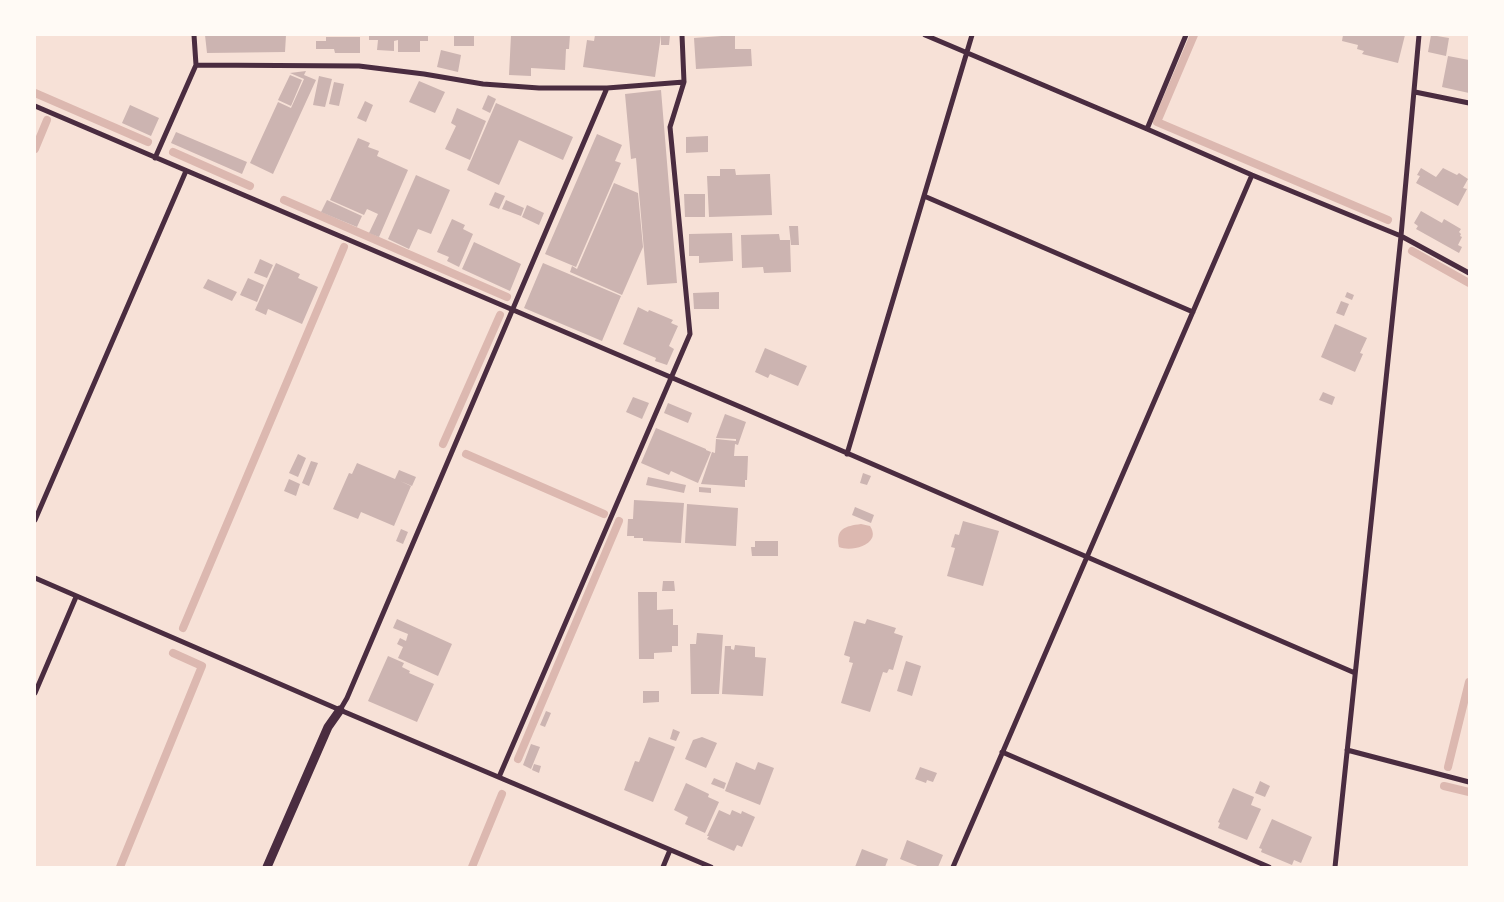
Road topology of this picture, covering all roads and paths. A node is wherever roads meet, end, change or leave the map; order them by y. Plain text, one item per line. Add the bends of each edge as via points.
1 (194, 35) edge
2 (682, 35) edge
3 (925, 35) edge
4 (972, 35) edge
5 (1186, 35) edge
6 (1419, 35) edge
7 (966, 53) junction
8 (196, 65) junction
9 (684, 82) junction
10 (607, 88) junction
11 (1414, 92) junction
12 (1469, 103) edge
13 (35, 106) edge
14 (1147, 129) junction
15 (155, 158) junction
16 (186, 171) junction
17 (1252, 175) junction
18 (924, 196) junction
19 (1401, 236) junction
20 (1469, 273) edge
21 (511, 310) junction
22 (1193, 312) junction
23 (670, 377) junction
24 (847, 454) junction
25 (35, 520) edge
26 (1087, 557) junction
27 (35, 578) edge
28 (76, 597) junction
29 (1354, 673) junction
30 (35, 693) edge
31 (340, 710) junction
32 (1347, 750) junction
33 (1002, 752) junction
34 (499, 777) junction
35 (1469, 782) edge
36 (670, 850) junction
37 (268, 867) edge
38 (663, 867) edge
39 (711, 867) edge
40 (953, 867) edge
41 (1269, 867) edge
42 (1335, 867) edge

1 - 8 street
2 - 9 street
3 - 7 street
4 - 7 street
5 - 14 street
6 - 11 street
7 - 14 street
7 - 18 street
8 - 10 street via 359,66 483,84
8 - 15 street
9 - 10 street
9 - 23 street via 670,127 690,334
10 - 21 street
11 - 12 street
11 - 19 street
13 - 15 street
14 - 17 street
15 - 16 street
16 - 21 street
16 - 25 street
17 - 19 street
17 - 22 street
18 - 22 street
18 - 24 street
19 - 20 street
19 - 29 street
21 - 23 street
21 - 31 street
22 - 26 street
23 - 24 street
23 - 34 street
24 - 26 street
26 - 29 street
26 - 33 street
27 - 28 street
28 - 30 street
28 - 31 street
29 - 32 street
31 - 34 street
31 - 37 street via 328,726
32 - 35 street
32 - 42 street
33 - 40 street
33 - 41 street
34 - 36 street
36 - 38 street
36 - 39 street

